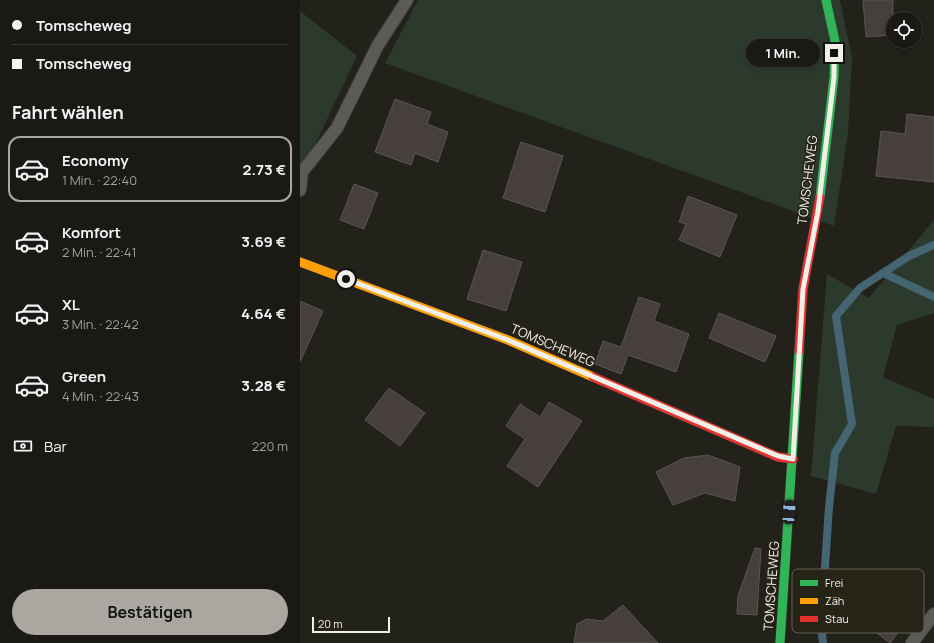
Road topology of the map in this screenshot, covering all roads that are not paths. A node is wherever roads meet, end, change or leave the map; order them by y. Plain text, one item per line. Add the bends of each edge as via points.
1 (406, 0) edge
2 (826, 0) edge
3 (300, 190) edge
4 (300, 262) edge
5 (793, 459) junction
6 (934, 614) edge
7 (924, 627) edge
8 (920, 633) edge
9 (780, 643) edge
10 (912, 643) edge

1 - 3 lane via 378,45 337,128 302,172
2 - 5 street, TOMSCHEWEG via 834,41 834,77 818,211 803,289
4 - 5 street, TOMSCHEWEG via 508,340 778,456
5 - 9 street, TOMSCHEWEG
6 - 7 lane
8 - 10 lane

